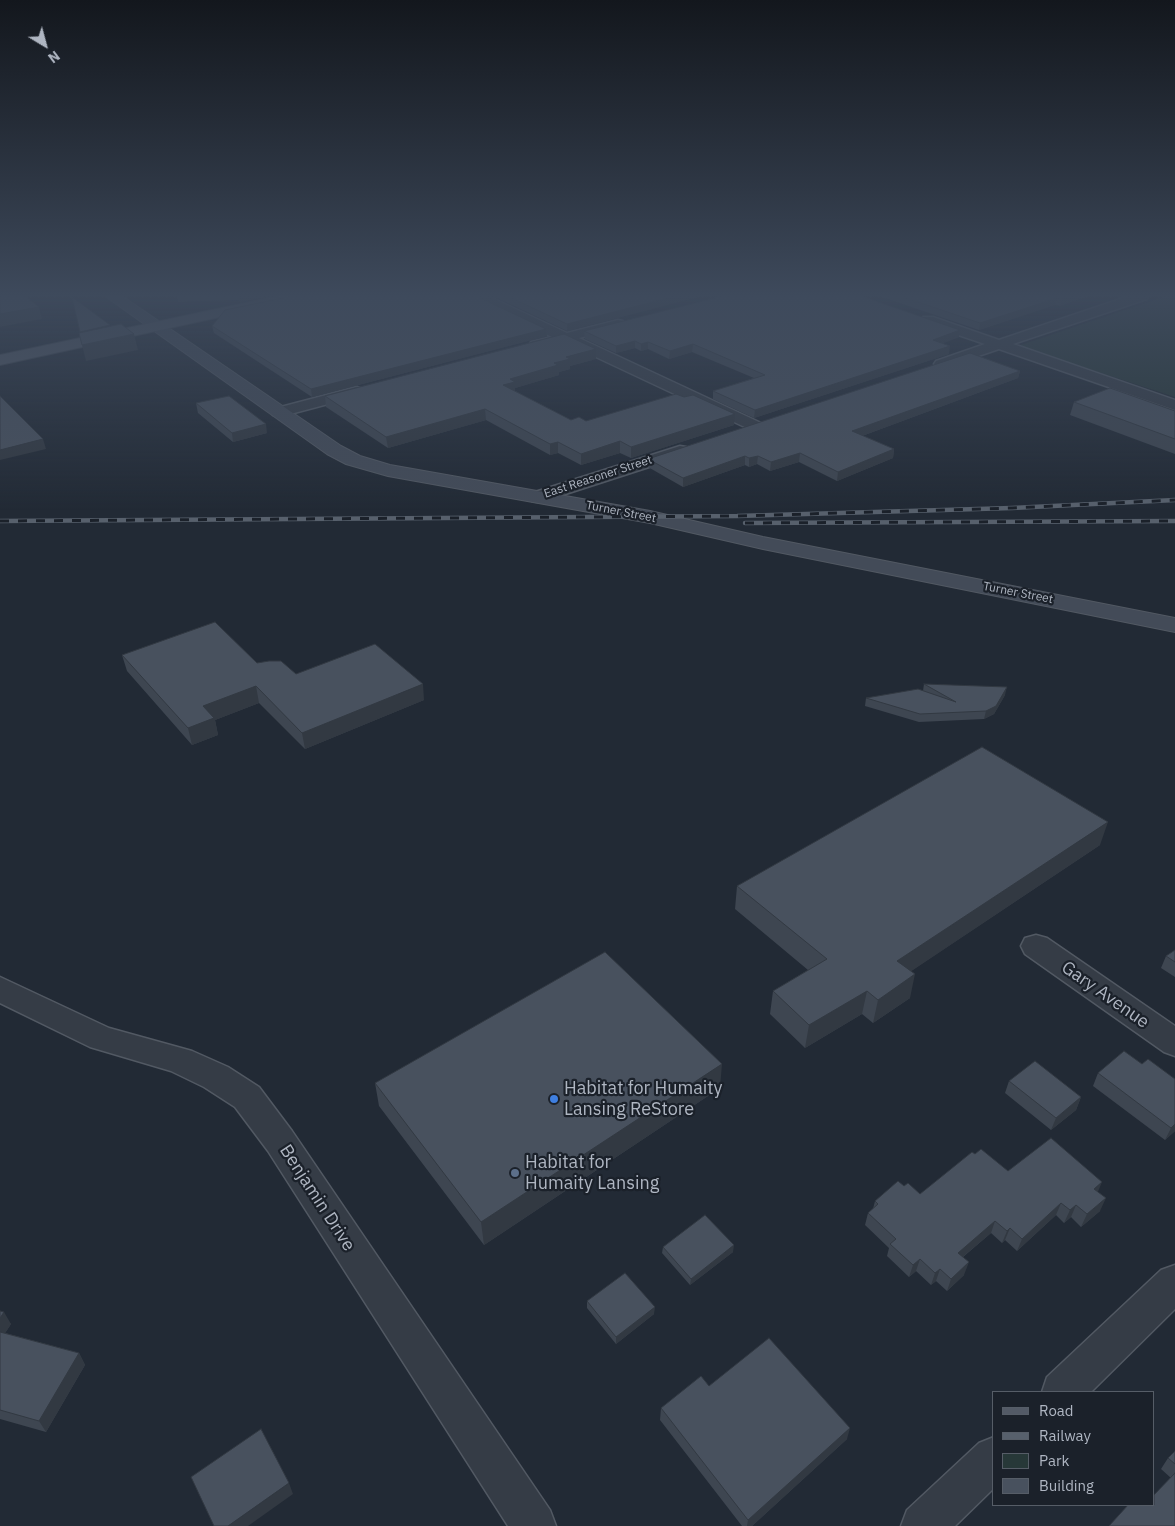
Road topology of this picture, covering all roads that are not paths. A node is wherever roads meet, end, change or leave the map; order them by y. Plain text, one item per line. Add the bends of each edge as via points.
1 (208, 367) edge
2 (627, 367) edge
3 (932, 367) edge
4 (1068, 367) edge
5 (924, 370) edge
6 (366, 390) edge
7 (1175, 404) edge
8 (279, 412) junction
9 (774, 420) edge
10 (755, 426) junction
11 (736, 432) edge
12 (698, 444) edge
13 (538, 497) junction
14 (1175, 625) edge
15 (1036, 946) dead end
16 (0, 989) edge
17 (1175, 1043) edge
18 (1175, 1283) edge
19 (1063, 1391) edge
20 (992, 1460) edge
21 (534, 1526) edge
22 (923, 1526) edge

1 - 8 street, Turner Street
2 - 10 street
3 - 5 street
4 - 7 street
6 - 8 street
8 - 13 street, Turner Street via 353,460 388,470
9 - 10 street
10 - 11 street
12 - 13 street, East Reasoner Street
13 - 14 street, Turner Street via 657,518
15 - 17 street, Gary Avenue
16 - 21 street, Benjamin Drive via 101,1038 180,1060 216,1077 247,1097 280,1141
18 - 19 street
20 - 22 street

